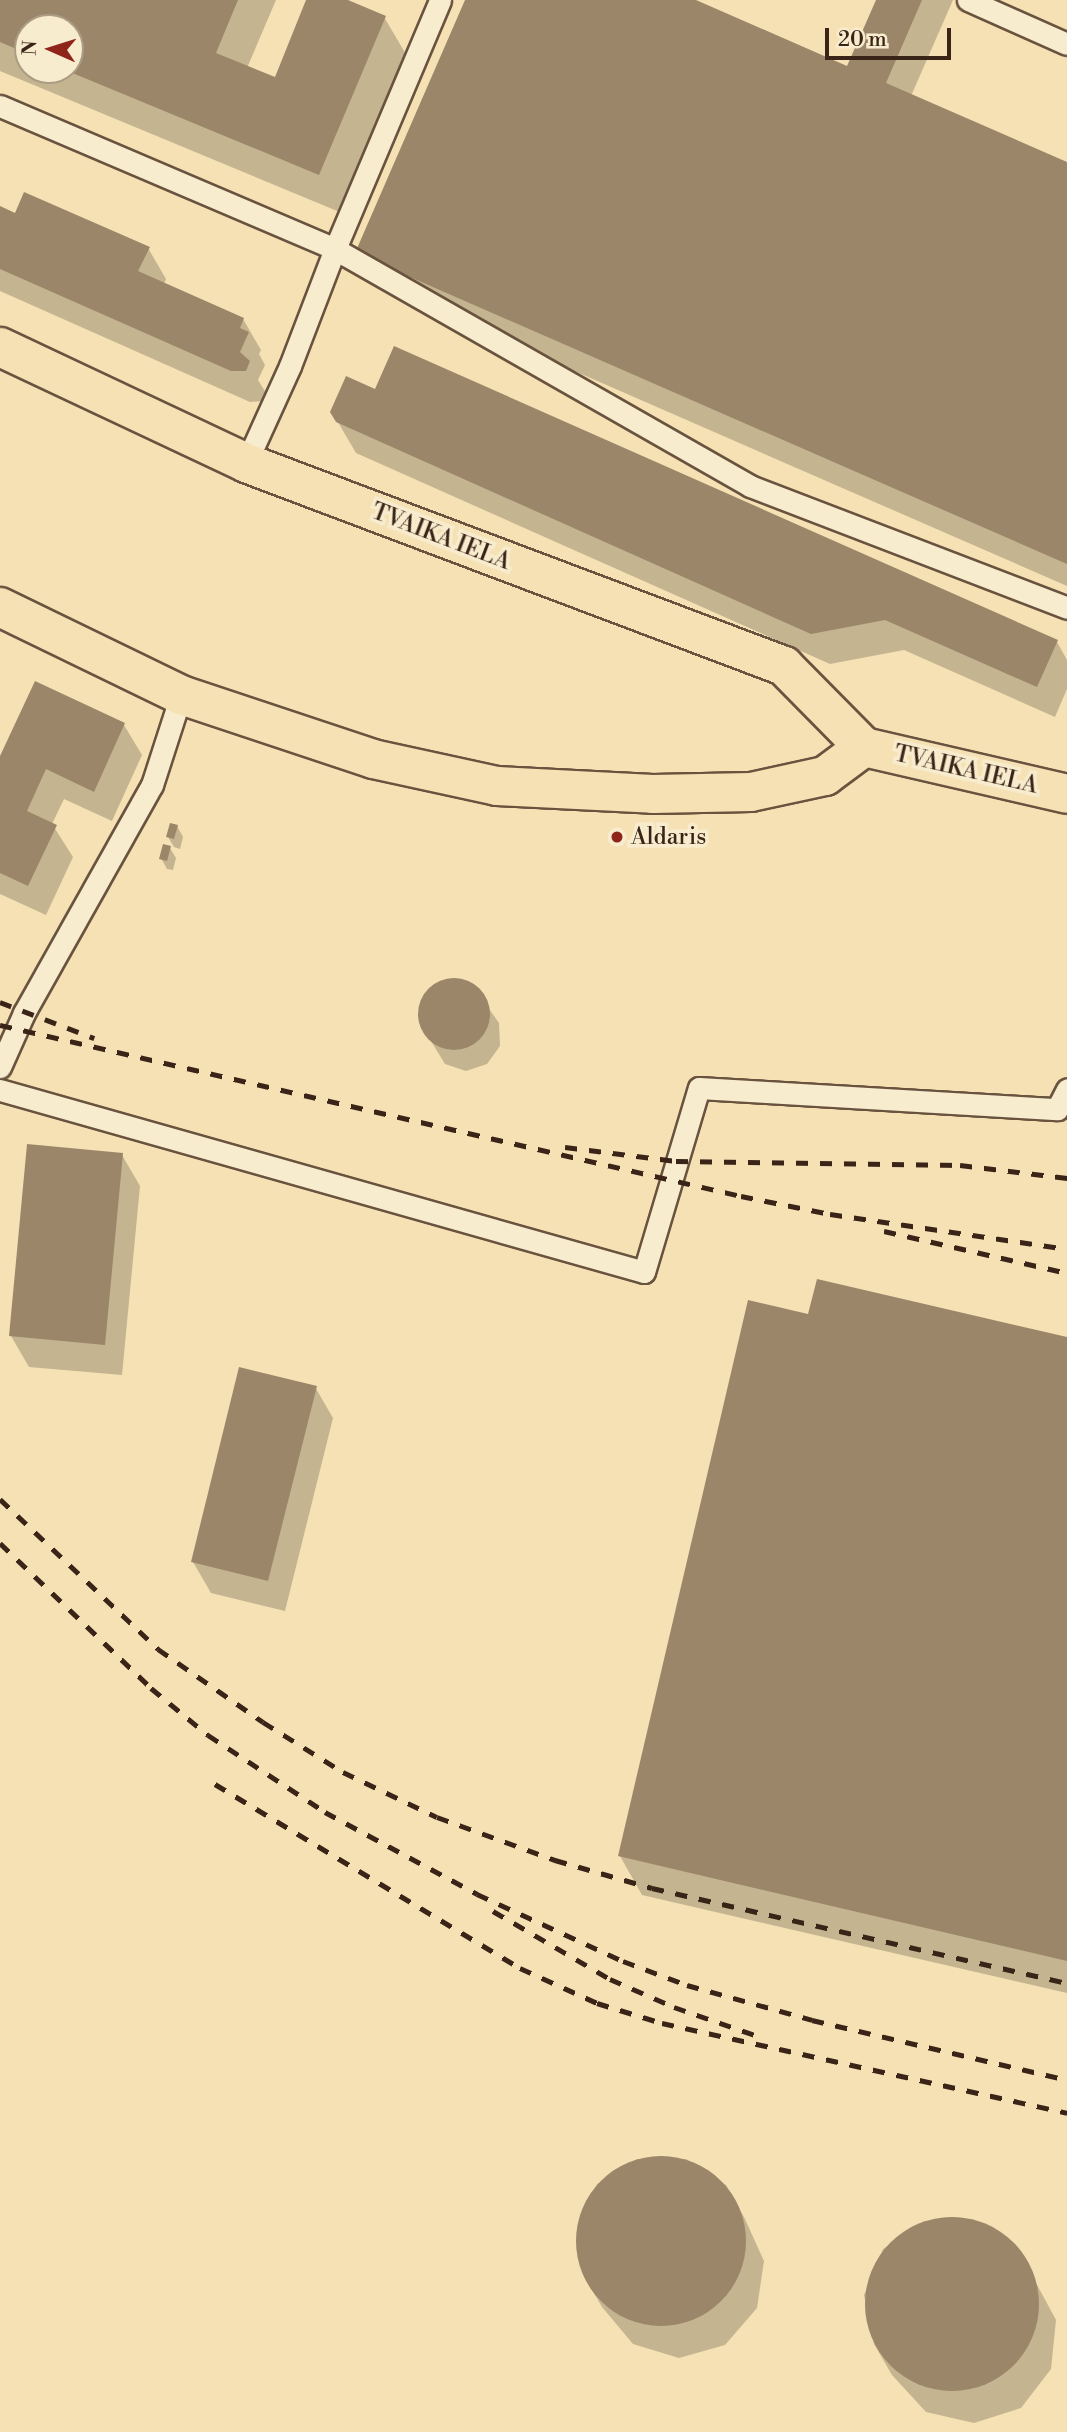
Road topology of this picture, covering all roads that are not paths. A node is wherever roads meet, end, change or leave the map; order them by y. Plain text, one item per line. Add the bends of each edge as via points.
1 (440, 0) edge
2 (968, 0) edge
3 (1067, 44) edge
4 (0, 106) edge
5 (335, 249) junction
6 (0, 347) edge
7 (246, 463) junction
8 (1067, 608) edge
9 (7, 618) edge
10 (181, 695) junction
11 (864, 747) junction
12 (1067, 794) edge
13 (6, 1042) edge
14 (0, 1067) edge
15 (1067, 1089) edge
16 (0, 1090) edge

1 - 5 lane
2 - 3 lane
4 - 5 lane
5 - 7 lane
5 - 8 lane via 750,486
6 - 7 main road, TVAIKA IELA
7 - 11 main road, TVAIKA IELA via 784,666
9 - 10 main road, TVAIKA IELA
10 - 11 main road, TVAIKA IELA via 373,759 497,786 653,794 751,792 825,776
10 - 13 lane via 152,785
11 - 12 main road, TVAIKA IELA
13 - 14 lane
15 - 16 lane via 1057,1109 699,1088 644,1272

